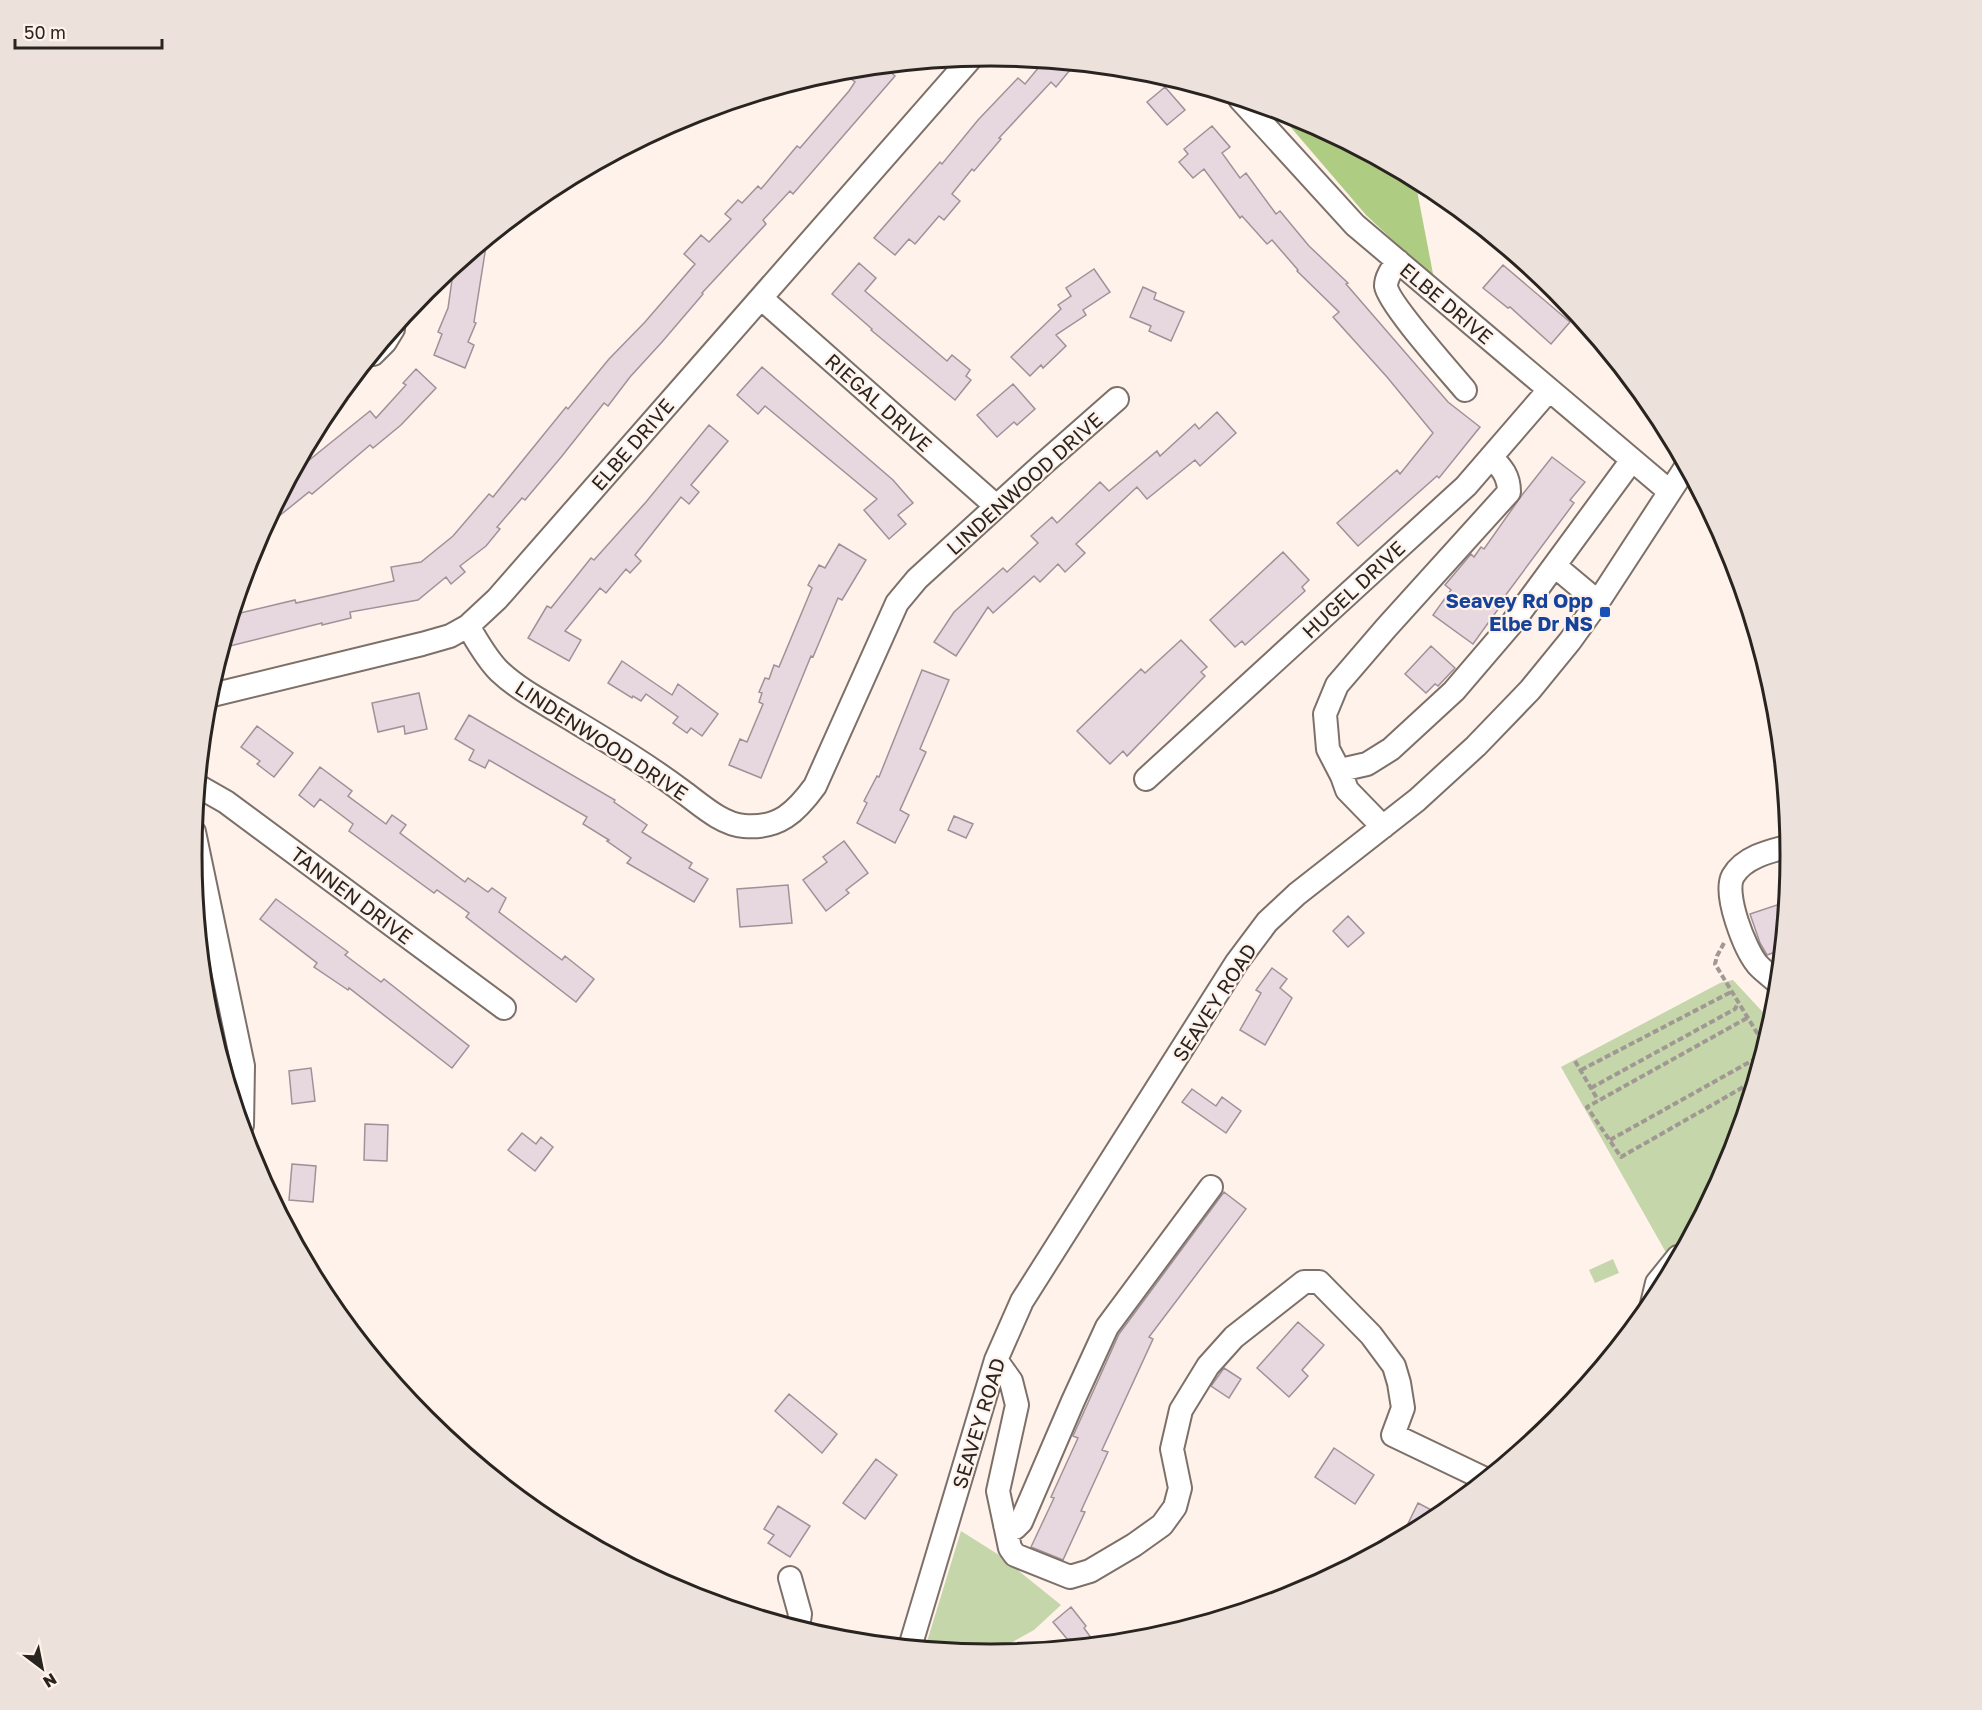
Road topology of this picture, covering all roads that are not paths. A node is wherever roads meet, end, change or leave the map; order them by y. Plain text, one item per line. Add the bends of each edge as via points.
1 (963, 67) edge
2 (1250, 110) edge
3 (1398, 261) junction
4 (761, 298) junction
5 (1465, 390) dead end
6 (1549, 390) junction
7 (1118, 399) dead end
8 (1491, 457) junction
9 (1632, 460) junction
10 (1681, 474) edge
11 (1669, 491) junction
12 (996, 506) junction
13 (1555, 566) junction
14 (1598, 602) junction
15 (468, 626) junction
16 (219, 693) edge
17 (1342, 776) junction
18 (1146, 779) dead end
19 (205, 790) edge
20 (1383, 827) junction
21 (1780, 849) edge
22 (203, 874) edge
23 (1770, 976) edge
24 (504, 1008) dead end
25 (242, 1104) edge
26 (1211, 1187) dead end
27 (996, 1360) junction
28 (1478, 1476) edge
29 (1005, 1525) junction
30 (790, 1578) dead end
31 (799, 1620) edge
32 (912, 1639) edge

1 - 4 street, ELBE DRIVE
2 - 3 street, ELBE DRIVE via 1355,225
3 - 5 street via 1387,278 1386,288
3 - 6 street, ELBE DRIVE
4 - 12 street, RIEGAL DRIVE
4 - 15 street, ELBE DRIVE
6 - 8 street, HUGEL DRIVE
6 - 9 street, ELBE DRIVE
7 - 12 street, LINDENWOOD DRIVE
8 - 17 street via 1504,470 1509,492 1338,685 1325,714 1328,749
8 - 18 street, HUGEL DRIVE via 1466,486
9 - 11 street, ELBE DRIVE
9 - 13 street
10 - 11 street, SEAVEY ROAD
11 - 14 street, SEAVEY ROAD
12 - 15 street, LINDENWOOD DRIVE via 917,579 897,603 815,786 798,808 780,821 761,826 743,826 710,812 645,763 523,690 486,655
13 - 14 street
13 - 17 street via 1454,690 1391,749 1367,764 1345,769
14 - 20 street, SEAVEY ROAD via 1530,690 1476,746
15 - 16 street, ELBE DRIVE via 422,644
17 - 20 street via 1347,790
19 - 24 street, TANNEN DRIVE
20 - 27 street, SEAVEY ROAD via 1267,922 1022,1301
21 - 23 street via 1740,867 1730,884 1731,904 1740,930 1756,963
22 - 25 street via 243,1066
26 - 29 street via 1107,1327 1021,1522 1015,1528
27 - 29 street via 1011,1381 1017,1405 998,1491
27 - 32 street, SEAVEY ROAD
28 - 29 street via 1393,1436 1403,1408 1394,1366 1371,1335 1319,1282 1304,1282 1234,1337 1208,1366 1181,1410 1172,1449 1180,1488 1175,1507 1162,1525 1090,1571 1070,1577 1015,1555
30 - 31 street

